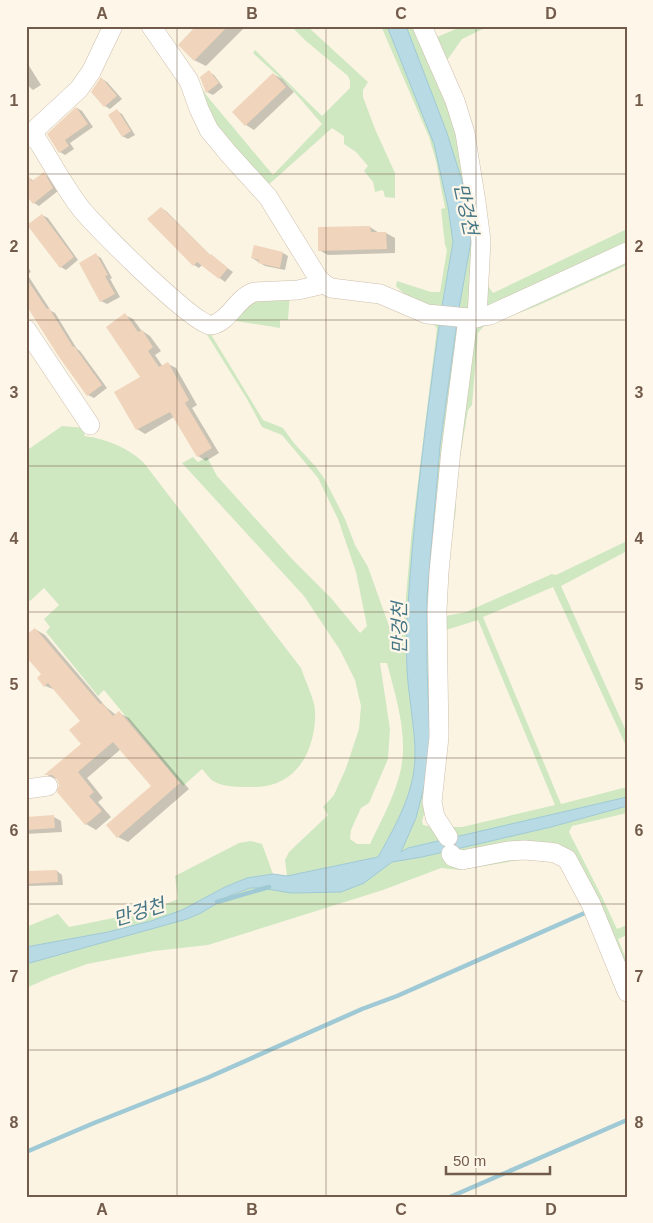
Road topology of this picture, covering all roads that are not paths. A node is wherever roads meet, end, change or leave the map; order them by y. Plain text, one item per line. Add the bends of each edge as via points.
1 (113, 26) edge
2 (151, 26) edge
3 (422, 26) edge
4 (29, 135) edge
5 (627, 252) edge
6 (324, 284) junction
7 (468, 318) junction
8 (26, 329) edge
9 (90, 425) dead end
10 (48, 786) dead end
11 (26, 789) edge
12 (627, 992) edge

1 - 4 street via 79,89
2 - 6 street via 189,81 209,130 268,197
3 - 7 street via 455,101 465,133 476,202 481,241
4 - 6 street via 79,207 109,239 200,321 212,325 219,322 242,298 254,292 298,290
5 - 7 street via 490,315
6 - 7 street via 331,288 380,294 427,314
7 - 12 street via 439,572 439,737 432,802 435,818 454,858 462,860 524,850 555,853 567,860 591,904
8 - 9 street
10 - 11 street

